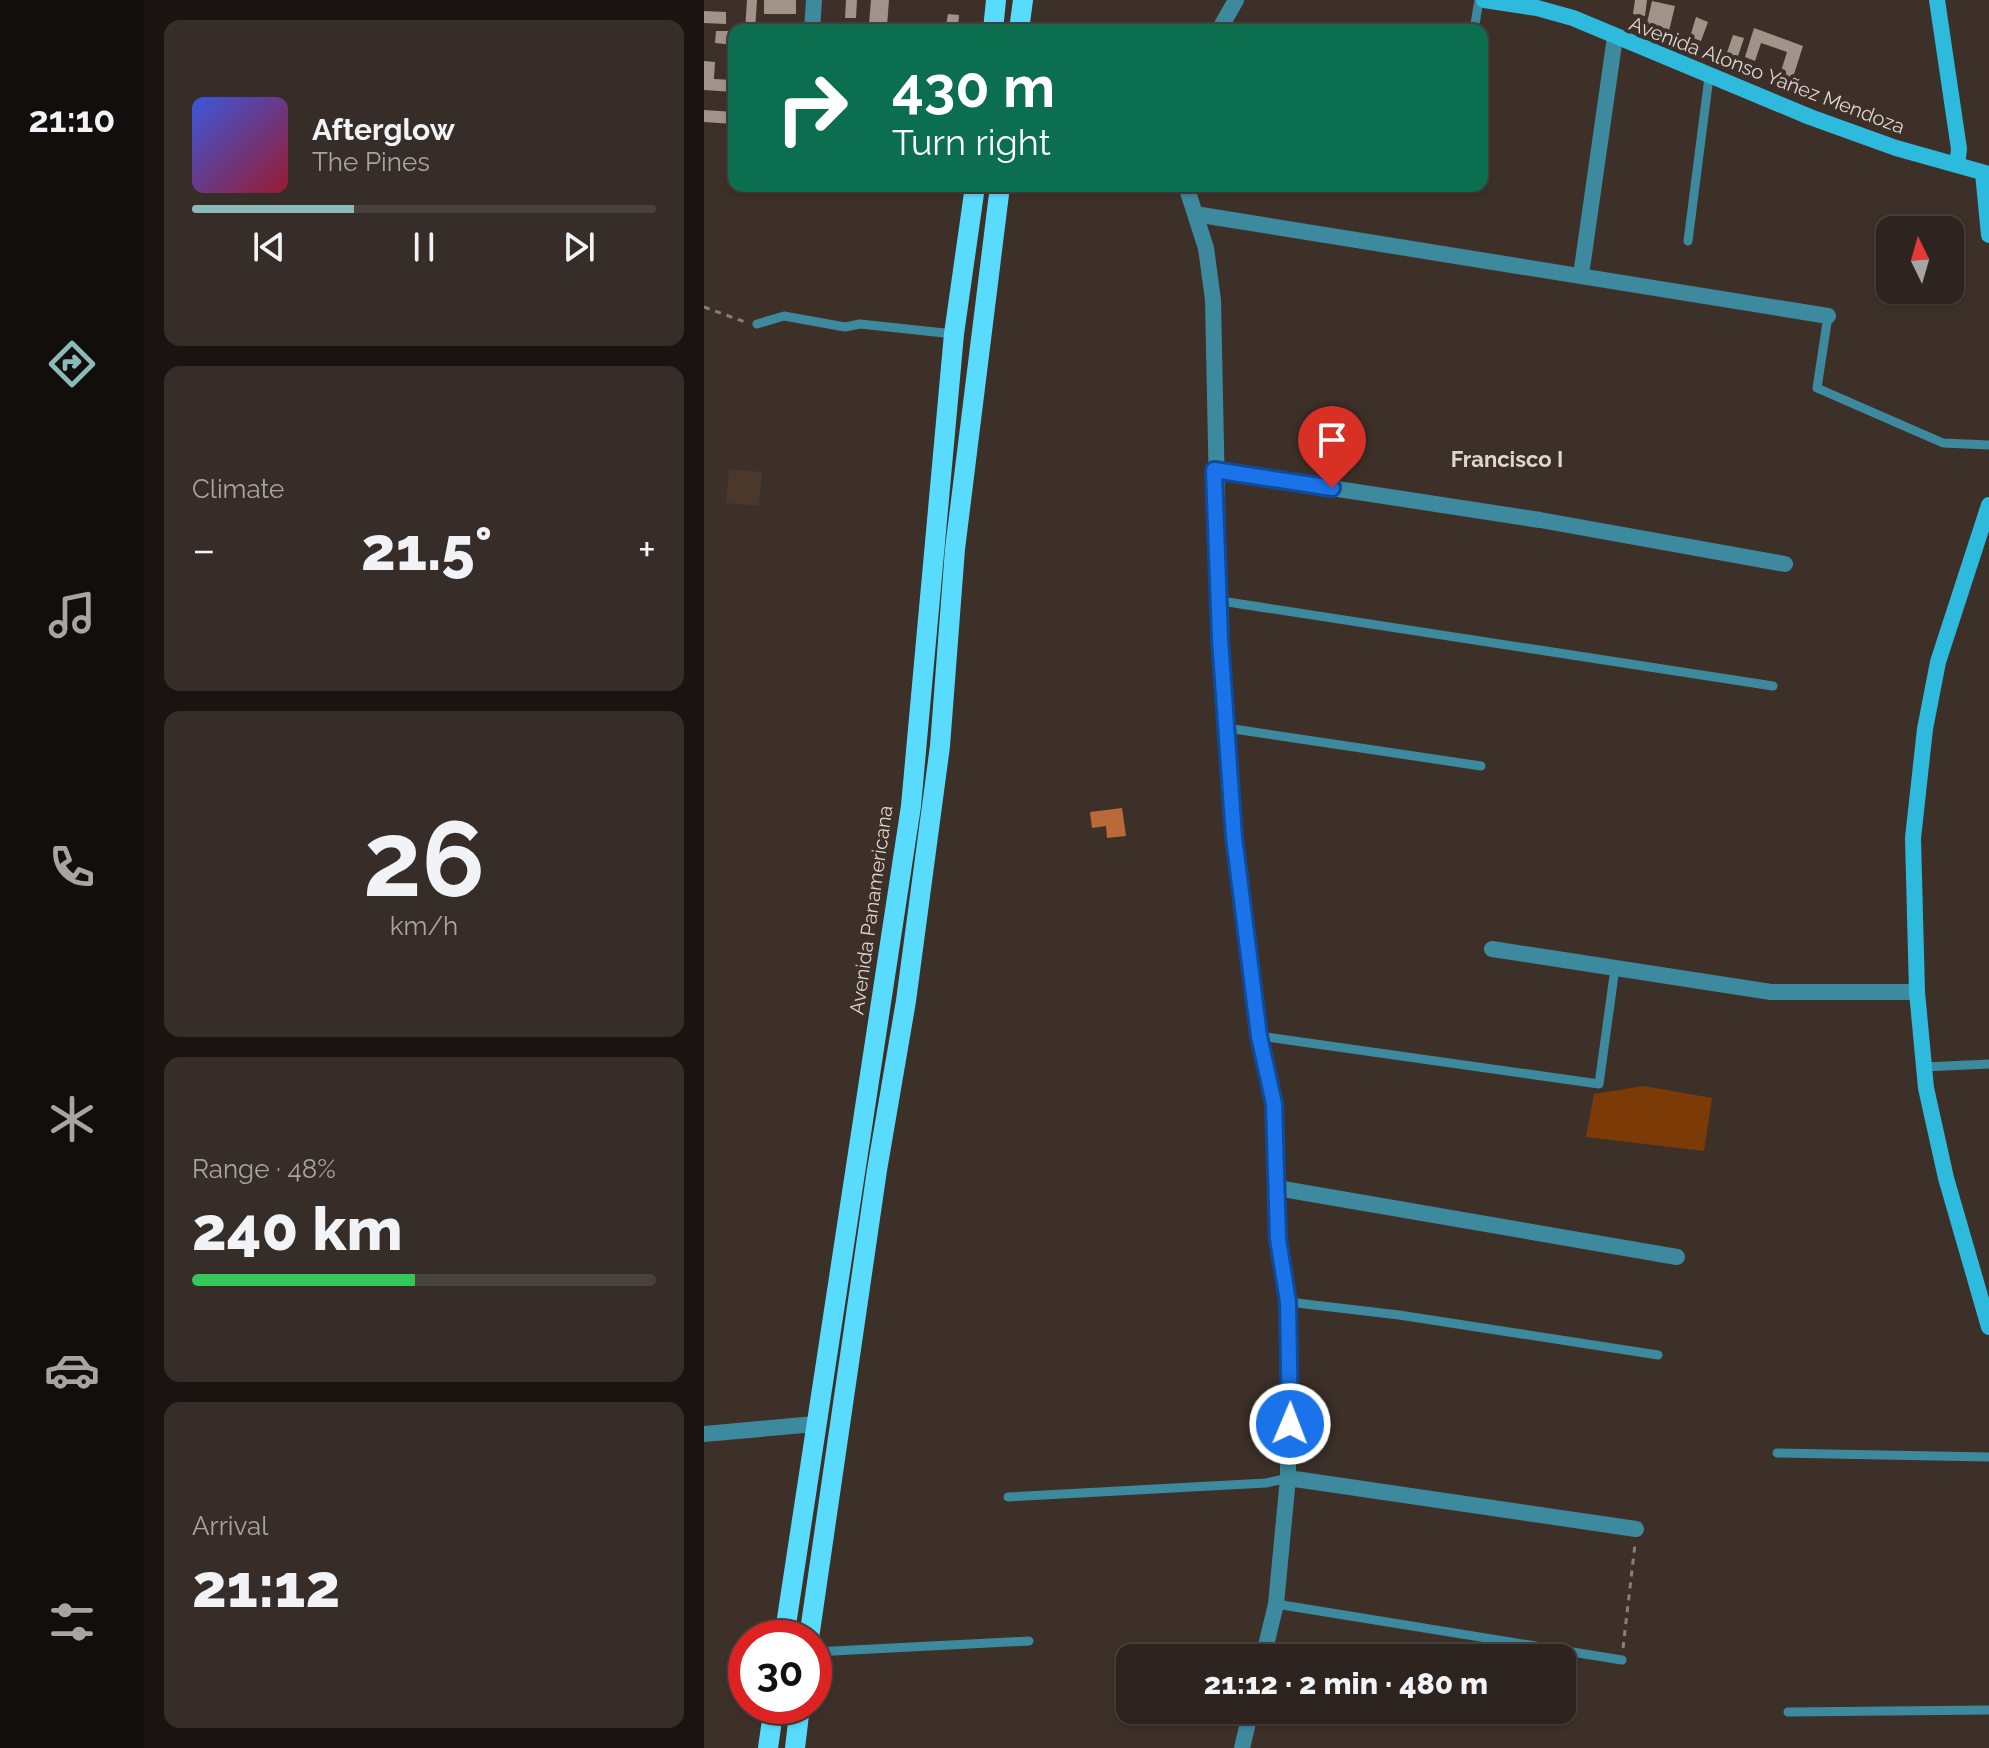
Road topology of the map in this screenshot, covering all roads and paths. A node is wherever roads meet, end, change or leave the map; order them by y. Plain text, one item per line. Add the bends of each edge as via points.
1 (814, 0) edge
2 (996, 0) edge
3 (1023, 0) edge
4 (1236, 0) edge
5 (1482, 0) edge
6 (1937, 0) edge
7 (812, 24) edge
8 (994, 24) edge
9 (1020, 24) edge
10 (1222, 24) edge
11 (1476, 24) edge
12 (1615, 37) junction
13 (1709, 77) junction
14 (1957, 165) junction
15 (1986, 173) edge
16 (974, 192) edge
17 (999, 192) edge
18 (1188, 192) edge
19 (1195, 214) junction
20 (1989, 235) edge
21 (1688, 241) dead end
22 (1581, 275) junction
23 (704, 307) edge
24 (1828, 316) joint
25 (757, 324) joint
26 (954, 334) junction
27 (950, 386) junction
28 (973, 387) junction
29 (1989, 445) edge
30 (1214, 470) junction
31 (1989, 505) edge
32 (945, 548) junction
33 (1785, 564) dead end
34 (1221, 601) junction
35 (926, 645) junction
36 (948, 647) junction
37 (1773, 686) dead end
38 (1227, 728) junction
39 (1481, 766) dead end
40 (1492, 949) dead end
41 (1615, 968) junction
42 (1917, 992) junction
43 (882, 998) junction
44 (906, 1001) junction
45 (1259, 1036) junction
46 (1989, 1064) edge
47 (1924, 1067) junction
48 (1277, 1188) junction
49 (1677, 1257) dead end
50 (841, 1266) junction
51 (862, 1270) junction
52 (1288, 1302) junction
53 (1989, 1327) edge
54 (1658, 1355) dead end
55 (815, 1424) junction
56 (704, 1434) edge
57 (1777, 1453) dead end
58 (1989, 1457) edge
59 (1288, 1478) junction
60 (1008, 1497) dead end
61 (804, 1500) junction
62 (828, 1504) junction
63 (1636, 1529) joint
64 (1276, 1604) junction
65 (787, 1620) edge
66 (812, 1620) edge
67 (1029, 1641) dead end
68 (1266, 1644) edge
69 (832, 1651) edge
70 (1622, 1660) joint
71 (1989, 1710) edge
72 (1788, 1712) dead end
73 (771, 1724) edge
74 (798, 1724) edge
75 (1248, 1724) edge
76 (768, 1748) edge
77 (795, 1748) edge
78 (1242, 1748) edge

1 - 7 street
2 - 8 main road
3 - 9 main road
4 - 10 street
5 - 11 lane
5 - 12 main road, Avenida Alonso Yañez Mendoza via 1561,15
6 - 14 main road
12 - 13 main road, Avenida Alonso Yañez Mendoza
12 - 22 street
13 - 14 main road, Avenida Alonso Yañez Mendoza via 1896,148
13 - 21 lane
14 - 15 main road, Avenida Alonso Yañez Mendoza
15 - 20 main road
16 - 26 main road, Avenida Panamericana
17 - 28 main road, Avenida Panamericana
18 - 19 street
19 - 22 street
19 - 30 street via 1213,300
22 - 24 street
23 - 25 path
24 - 29 lane via 1817,388 1943,443
25 - 26 lane via 784,316 845,327
26 - 27 main road, Avenida Panamericana
27 - 28 main road
27 - 32 main road, Avenida Panamericana
28 - 32 main road, Avenida Panamericana
30 - 33 street
30 - 34 street
31 - 42 main road via 1938,662 1925,729 1913,838
32 - 35 main road, Avenida Panamericana
32 - 36 main road, Avenida Panamericana
34 - 37 lane
34 - 38 street
35 - 36 main road
35 - 43 main road, Avenida Panamericana via 911,806
36 - 44 main road, Avenida Panamericana
38 - 39 lane
38 - 45 street via 1234,837
40 - 41 street
41 - 42 street via 1771,992
41 - 45 lane via 1599,1084
42 - 47 main road
43 - 44 main road
43 - 50 main road, Avenida Panamericana
44 - 51 main road, Avenida Panamericana
45 - 48 street via 1274,1104
46 - 47 lane
47 - 53 main road via 1946,1178
48 - 49 street
48 - 52 street
50 - 51 main road
50 - 55 main road, Avenida Panamericana
51 - 62 main road, Avenida Panamericana
52 - 54 lane
52 - 59 street
55 - 56 street
55 - 61 main road, Avenida Panamericana
57 - 58 lane
59 - 60 lane
59 - 63 street
59 - 64 street
61 - 62 main road
61 - 65 main road, Avenida Panamericana
62 - 66 main road, Avenida Panamericana
63 - 70 path
64 - 68 street
64 - 70 lane
67 - 69 lane
71 - 72 lane
73 - 76 main road
74 - 77 main road
75 - 78 street

